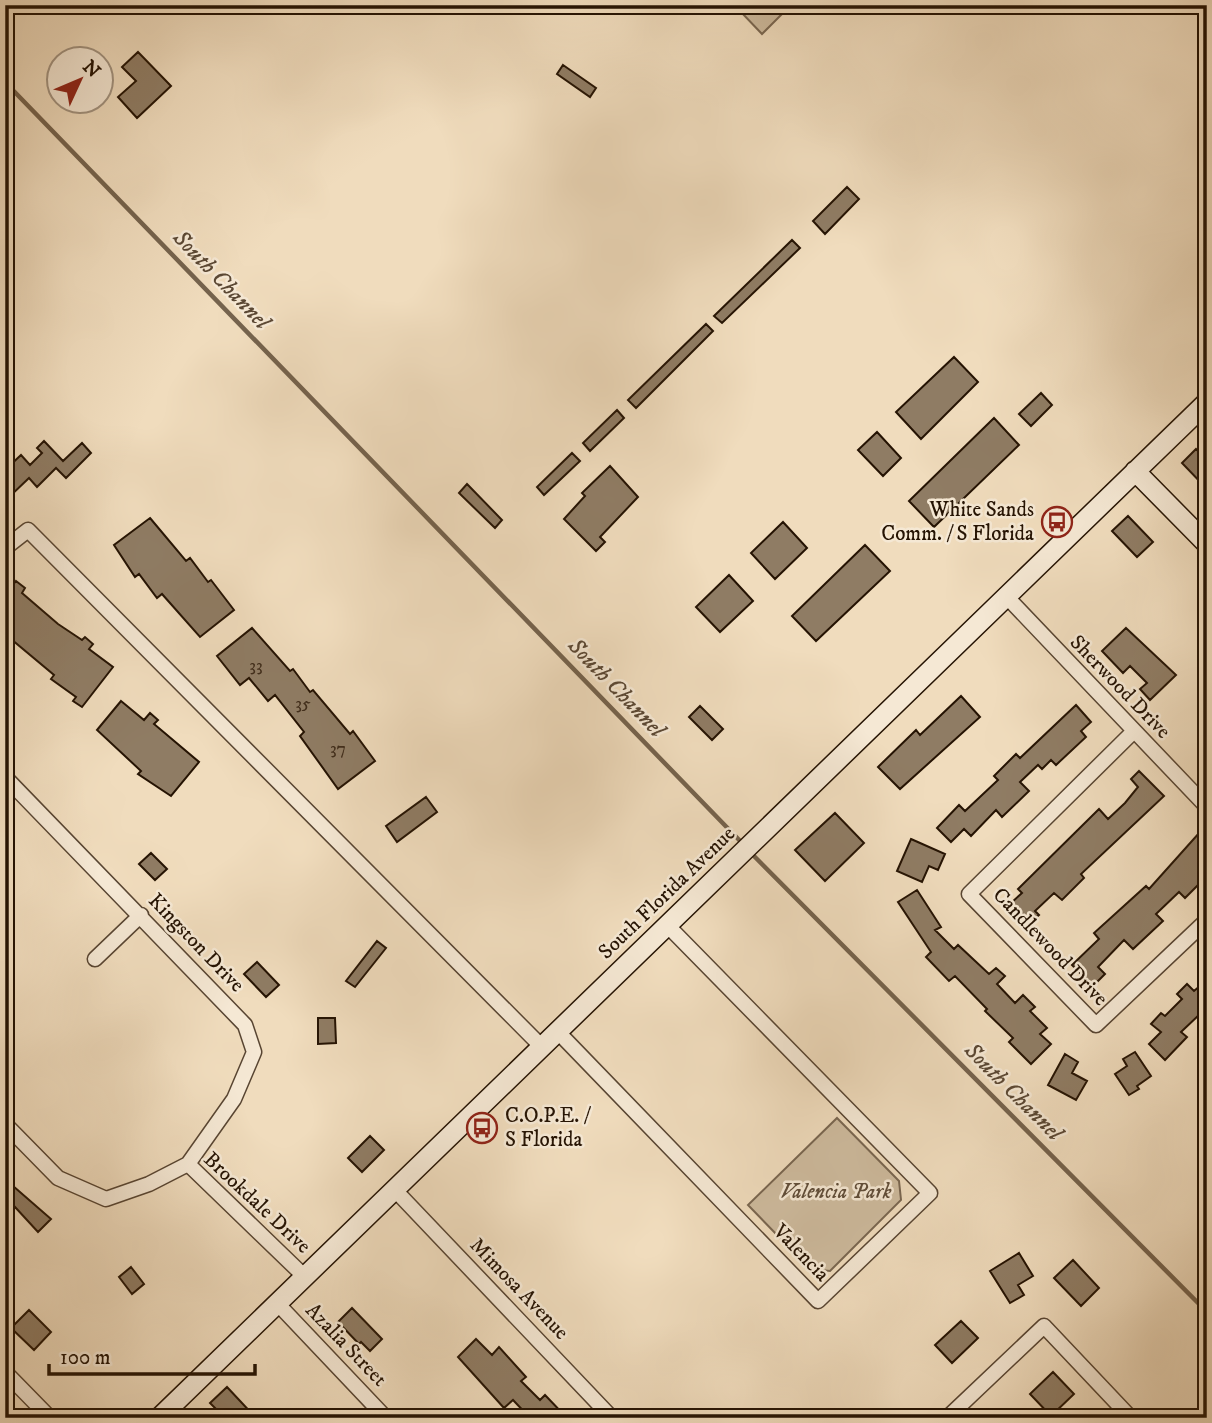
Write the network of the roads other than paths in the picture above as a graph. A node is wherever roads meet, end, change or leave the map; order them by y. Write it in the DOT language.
graph roads {
  1 [pos="1207,402"];
  2 [pos="1135,471"];
  3 [pos="1207,544"];
  4 [pos="5,548"];
  5 [pos="1004,595"];
  6 [pos="1133,732"];
  7 [pos="6,780"];
  8 [pos="1207,807"];
  9 [pos="141,915"];
  10 [pos="1207,920"];
  11 [pos="666,924"];
  12 [pos="95,959"];
  13 [pos="558,1032"];
  14 [pos="542,1047"];
  15 [pos="5,1124"];
  16 [pos="188,1164"];
  17 [pos="395,1190"];
  18 [pos="304,1276"];
  19 [pos="276,1302"];
  20 [pos="5,1373"];
  21 [pos="170,1414"];
  22 [pos="50,1418"];
  23 [pos="386,1418"];
  24 [pos="612,1418"];
  25 [pos="947,1418"];
  26 [pos="1131,1418"];
  1 -- 2 [label="main road, South Florida Avenue"];
  2 -- 3 [label="main road"];
  2 -- 5 [label="main road, South Florida Avenue"];
  4 -- 14 [label="street"];
  5 -- 6 [label="street, Sherwood Drive"];
  5 -- 11 [label="main road, South Florida Avenue"];
  6 -- 8 [label="street, Sherwood Drive"];
  6 -- 10 [label="street, Candlewood Drive"];
  7 -- 9 [label="street, Kingston Drive"];
  9 -- 12 [label="street"];
  9 -- 16 [label="street, Kingston Drive"];
  11 -- 13 [label="main road, South Florida Avenue"];
  11 -- 13 [label="street, Valencia"];
  13 -- 14 [label="main road, South Florida Avenue"];
  14 -- 17 [label="main road, South Florida Avenue"];
  15 -- 16 [label="street, Brookdale Drive"];
  16 -- 18 [label="street, Brookdale Drive"];
  17 -- 18 [label="main road, South Florida Avenue"];
  17 -- 24 [label="street, Mimosa Avenue"];
  18 -- 19 [label="main road, South Florida Avenue"];
  19 -- 21 [label="main road, South Florida Avenue"];
  19 -- 23 [label="street, Azalia Street"];
  20 -- 22 [label="street"];
  25 -- 26 [label="street"];
}
